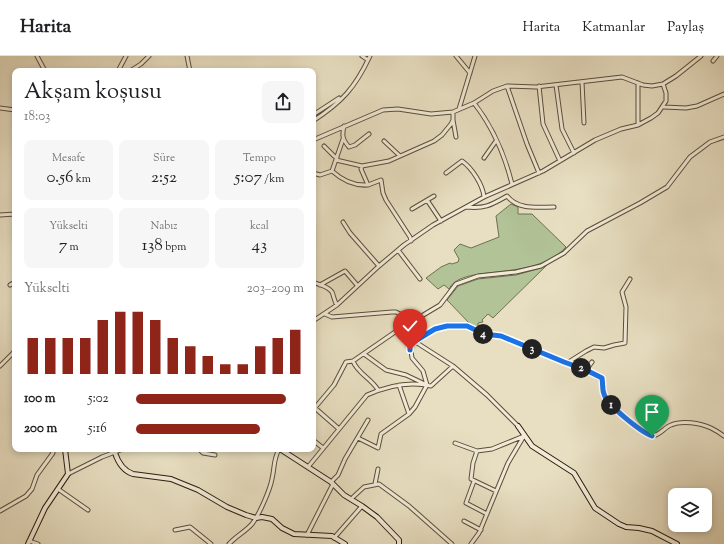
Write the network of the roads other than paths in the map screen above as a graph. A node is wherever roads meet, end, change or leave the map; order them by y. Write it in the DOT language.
graph roads {
  1 [pos="37,56"];
  2 [pos="126,56"];
  3 [pos="149,56"];
  4 [pos="187,56"];
  5 [pos="362,56"];
  6 [pos="456,56"];
  7 [pos="475,56"];
  8 [pos="717,56"];
  9 [pos="699,57"];
  10 [pos="369,58"];
  11 [pos="713,61"];
  12 [pos="43,68"];
  13 [pos="120,68"];
  14 [pos="135,68"];
  15 [pos="189,68"];
  16 [pos="470,73"];
  17 [pos="582,82"];
  18 [pos="638,83"];
  19 [pos="663,84"];
  20 [pos="556,85"];
  21 [pos="508,86"];
  22 [pos="539,86"];
  23 [pos="724,94"];
  24 [pos="339,98"];
  25 [pos="474,103"];
  26 [pos="664,107"];
  27 [pos="0,108"];
  28 [pos="459,109"];
  29 [pos="12,110"];
  30 [pos="453,112"];
  31 [pos="316,113"];
  32 [pos="316,119"];
  33 [pos="453,120"];
  34 [pos="584,123"];
  35 [pos="638,125"];
  36 [pos="344,126"];
  37 [pos="369,134"];
  38 [pos="456,137"];
  39 [pos="724,137"];
  40 [pos="316,139"];
  41 [pos="343,139"];
  42 [pos="384,141"];
  43 [pos="496,141"];
  44 [pos="324,146"];
  45 [pos="574,153"];
  46 [pos="400,156"];
  47 [pos="484,158"];
  48 [pos="336,159"];
  49 [pos="560,161"];
  50 [pos="362,166"];
  51 [pos="332,171"];
  52 [pos="446,173"];
  53 [pos="539,173"];
  54 [pos="316,174"];
  55 [pos="512,184"];
  56 [pos="368,185"];
  57 [pos="434,196"];
  58 [pos="484,197"];
  59 [pos="427,200"];
  60 [pos="465,207"];
  61 [pos="554,207"];
  62 [pos="412,209"];
  63 [pos="12,214"];
  64 [pos="0,215"];
  65 [pos="441,221"];
  66 [pos="343,222"];
  67 [pos="411,240"];
  68 [pos="398,250"];
  69 [pos="379,266"];
  70 [pos="420,279"];
  71 [pos="630,279"];
  72 [pos="316,283"];
  73 [pos="320,285"];
  74 [pos="357,285"];
  75 [pos="337,305"];
  76 [pos="325,314"];
  77 [pos="400,314"];
  78 [pos="316,319"];
  79 [pos="404,327"];
  80 [pos="414,341"];
  81 [pos="12,354"];
  82 [pos="364,354"];
  83 [pos="353,361"];
  84 [pos="592,362"];
  85 [pos="568,364"];
  86 [pos="0,366"];
  87 [pos="453,366"];
  88 [pos="586,370"];
  89 [pos="399,385"];
  90 [pos="427,385"];
  91 [pos="378,390"];
  92 [pos="316,407"];
  93 [pos="316,411"];
  94 [pos="409,414"];
  95 [pos="368,420"];
  96 [pos="518,426"];
  97 [pos="339,430"];
  98 [pos="524,436"];
  99 [pos="724,436"];
  100 [pos="358,438"];
  101 [pos="316,442"];
  102 [pos="455,443"];
  103 [pos="323,448"];
  104 [pos="477,451"];
  105 [pos="52,452"];
  106 [pos="65,452"];
  107 [pos="115,452"];
  108 [pos="202,452"];
  109 [pos="278,452"];
  110 [pos="284,452"];
  111 [pos="215,455"];
  112 [pos="308,467"];
  113 [pos="378,469"];
  114 [pos="68,474"];
  115 [pos="474,481"];
  116 [pos="332,483"];
  117 [pos="375,484"];
  118 [pos="58,489"];
  119 [pos="496,491"];
  120 [pos="351,499"];
  121 [pos="362,506"];
  122 [pos="88,510"];
  123 [pos="0,511"];
  124 [pos="487,514"];
  125 [pos="256,518"];
  126 [pos="464,521"];
  127 [pos="175,530"];
  128 [pos="481,530"];
  129 [pos="307,535"];
  130 [pos="334,538"];
  131 [pos="29,542"];
  132 [pos="38,544"];
  133 [pos="211,544"];
  134 [pos="229,544"];
  135 [pos="345,544"];
  136 [pos="399,544"];
  137 [pos="452,544"];
  138 [pos="470,544"];
  139 [pos="677,544"];
  1 -- 12 [label="street"];
  2 -- 13 [label="street"];
  3 -- 14 [label="street"];
  4 -- 15 [label="street"];
  5 -- 10 [label="street"];
  6 -- 16 [label="street"];
  7 -- 16 [label="street"];
  8 -- 11 [label="street"];
  9 -- 19 [label="street"];
  10 -- 32 [label="street"];
  16 -- 28 [label="street"];
  17 -- 18 [label="street"];
  17 -- 20 [label="street"];
  17 -- 34 [label="street"];
  18 -- 19 [label="street"];
  18 -- 35 [label="street"];
  19 -- 26 [label="street"];
  20 -- 22 [label="street"];
  20 -- 45 [label="street"];
  21 -- 22 [label="street"];
  21 -- 25 [label="street"];
  21 -- 53 [label="street"];
  22 -- 49 [label="street"];
  23 -- 26 [label="street"];
  24 -- 31 [label="street"];
  25 -- 28 [label="street"];
  25 -- 43 [label="street"];
  26 -- 35 [label="street"];
  27 -- 29 [label="street"];
  28 -- 30 [label="street"];
  30 -- 33 [label="street"];
  30 -- 36 [label="street"];
  33 -- 38 [label="street"];
  33 -- 46 [label="street"];
  35 -- 45 [label="street"];
  36 -- 40 [label="street"];
  36 -- 41 [label="street"];
  37 -- 41 [label="street"];
  39 -- 77 [label="street"];
  41 -- 48 [label="street"];
  42 -- 46 [label="street"];
  43 -- 47 [label="street"];
  43 -- 55 [label="street"];
  44 -- 48 [label="street"];
  45 -- 49 [label="street"];
  46 -- 50 [label="street"];
  48 -- 50 [label="street"];
  48 -- 51 [label="street"];
  49 -- 53 [label="street"];
  50 -- 56 [label="street"];
  51 -- 54 [label="street"];
  51 -- 56 [label="street"];
  52 -- 58 [label="street"];
  53 -- 55 [label="street"];
  55 -- 58 [label="street"];
  56 -- 67 [label="street"];
  57 -- 59 [label="street"];
  58 -- 60 [label="street"];
  59 -- 62 [label="street"];
  59 -- 65 [label="street"];
  60 -- 61 [label="street"];
  60 -- 65 [label="street"];
  63 -- 64 [label="street"];
  65 -- 67 [label="street"];
  66 -- 69 [label="street"];
  67 -- 68 [label="street"];
  68 -- 69 [label="street"];
  68 -- 70 [label="street"];
  69 -- 74 [label="street"];
  71 -- 85 [label="street"];
  72 -- 73 [label="street"];
  73 -- 74 [label="street"];
  73 -- 75 [label="street"];
  74 -- 75 [label="street"];
  75 -- 76 [label="street"];
  76 -- 77 [label="street"];
  76 -- 78 [label="street"];
  77 -- 79 [label="street"];
  79 -- 80 [label="street"];
  79 -- 82 [label="street"];
  80 -- 85 [label="street"];
  80 -- 87 [label="street"];
  80 -- 90 [label="street"];
  81 -- 86 [label="street"];
  82 -- 83 [label="street"];
  82 -- 90 [label="street"];
  83 -- 91 [label="street"];
  83 -- 92 [label="street"];
  84 -- 88 [label="street"];
  85 -- 88 [label="street"];
  87 -- 90 [label="street"];
  87 -- 96 [label="street"];
  88 -- 99 [label="street"];
  89 -- 90 [label="street"];
  89 -- 91 [label="street"];
  89 -- 94 [label="street"];
  90 -- 94 [label="street"];
  91 -- 97 [label="street"];
  93 -- 97 [label="street"];
  94 -- 100 [label="street"];
  95 -- 100 [label="street"];
  96 -- 98 [label="street"];
  97 -- 103 [label="street"];
  98 -- 104 [label="street"];
  98 -- 119 [label="street"];
  98 -- 139 [label="street"];
  100 -- 116 [label="street"];
  101 -- 103 [label="street"];
  102 -- 104 [label="street"];
  103 -- 112 [label="street"];
  104 -- 115 [label="street"];
  105 -- 123 [label="street"];
  106 -- 114 [label="street"];
  107 -- 114 [label="street"];
  107 -- 125 [label="street"];
  108 -- 111 [label="street"];
  109 -- 125 [label="street"];
  110 -- 112 [label="street"];
  112 -- 116 [label="street"];
  113 -- 117 [label="street"];
  114 -- 118 [label="street"];
  115 -- 119 [label="street"];
  115 -- 124 [label="street"];
  116 -- 120 [label="street"];
  116 -- 129 [label="street"];
  117 -- 120 [label="street"];
  117 -- 137 [label="street"];
  118 -- 122 [label="street"];
  118 -- 131 [label="street"];
  119 -- 124 [label="street"];
  120 -- 121 [label="street"];
  121 -- 130 [label="street"];
  121 -- 136 [label="street"];
  124 -- 128 [label="street"];
  125 -- 129 [label="street"];
  125 -- 134 [label="street"];
  126 -- 128 [label="street"];
  127 -- 133 [label="street"];
  128 -- 138 [label="street"];
  129 -- 130 [label="street"];
  130 -- 135 [label="street"];
  131 -- 132 [label="street"];
}
